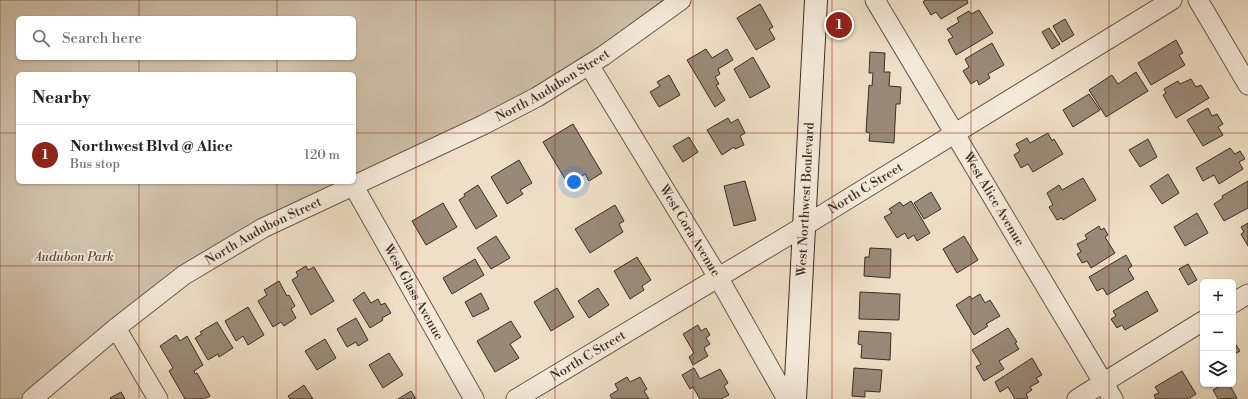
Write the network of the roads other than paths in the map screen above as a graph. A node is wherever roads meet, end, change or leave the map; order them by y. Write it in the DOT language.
graph roads {
  1 [pos="681,0"];
  2 [pos="816,0"];
  3 [pos="875,0"];
  4 [pos="1172,0"];
  5 [pos="1198,0"];
  6 [pos="589,65"];
  7 [pos="1248,85"];
  8 [pos="955,133"];
  9 [pos="353,186"];
  10 [pos="804,226"];
  11 [pos="718,277"];
  12 [pos="1248,294"];
  13 [pos="1236,301"];
  14 [pos="1200,323"];
  15 [pos="116,328"];
  16 [pos="1103,383"];
  17 [pos="32,399"];
  18 [pos="158,399"];
  19 [pos="474,399"];
  20 [pos="516,399"];
  21 [pos="787,399"];
  22 [pos="795,399"];
  23 [pos="1077,399"];
  24 [pos="1113,399"];
  1 -- 6 [label="street, North Audubon Street"];
  2 -- 10 [label="main road, West Northwest Boulevard"];
  3 -- 8 [label="street, West Alice Avenue"];
  4 -- 8 [label="street, North C Street"];
  5 -- 7 [label="street"];
  6 -- 9 [label="street, North Audubon Street"];
  6 -- 11 [label="street, West Cora Avenue"];
  8 -- 10 [label="street, North C Street"];
  8 -- 16 [label="street, West Alice Avenue"];
  9 -- 15 [label="street, North Audubon Street"];
  9 -- 19 [label="street, West Glass Avenue"];
  10 -- 11 [label="street, North C Street"];
  10 -- 22 [label="main road, West Northwest Boulevard"];
  11 -- 20 [label="street, North C Street"];
  11 -- 21 [label="street, West Cora Avenue"];
  12 -- 13 [label="street"];
  14 -- 16 [label="street"];
  15 -- 17 [label="street, North Audubon Street"];
  15 -- 18 [label="street"];
  16 -- 23 [label="street"];
  16 -- 24 [label="street, West Alice Avenue"];
}
